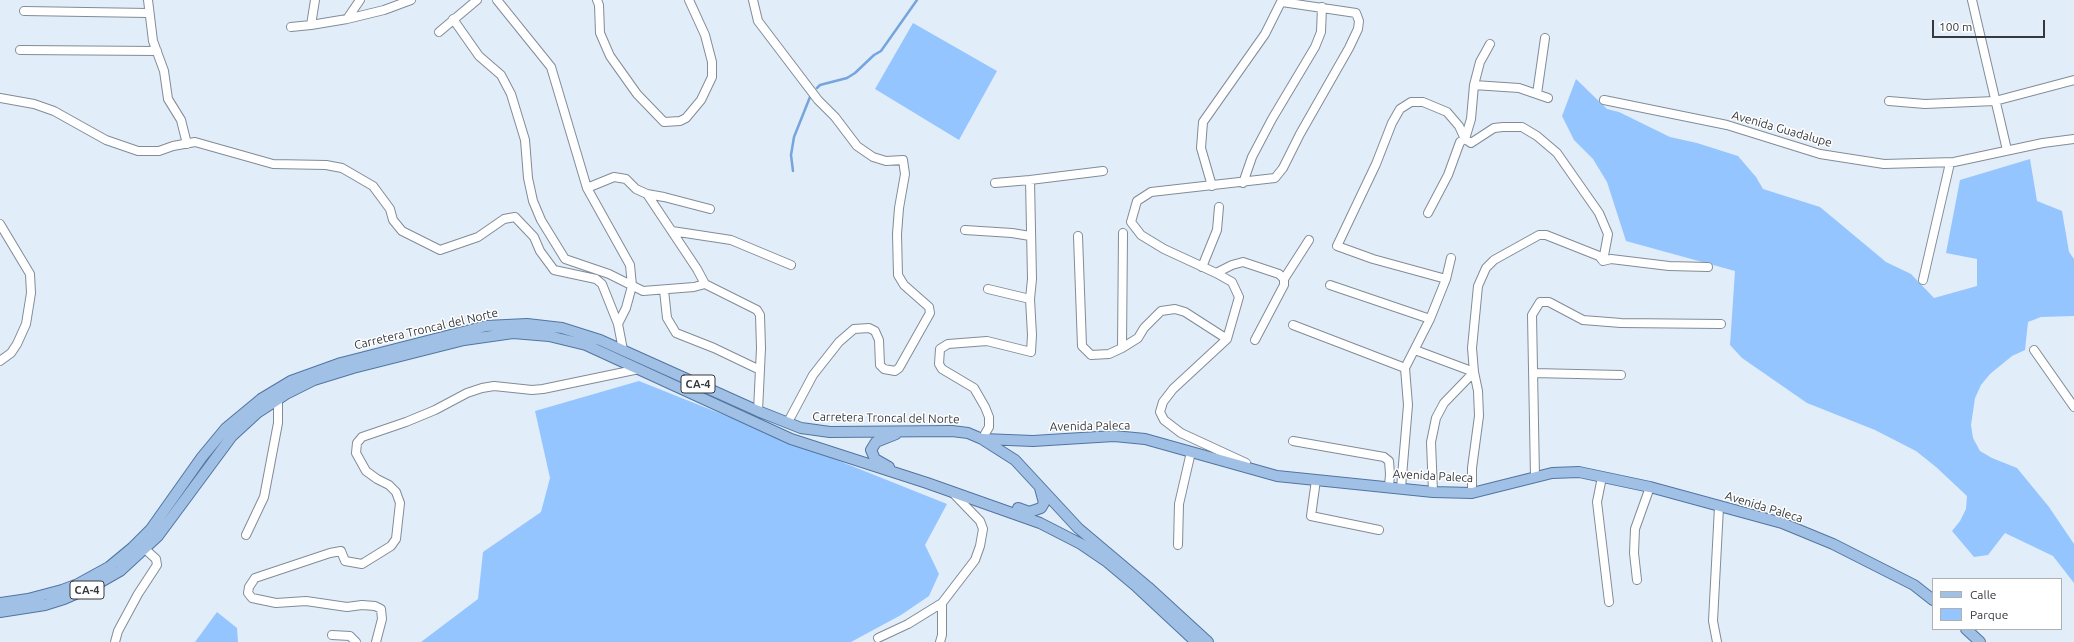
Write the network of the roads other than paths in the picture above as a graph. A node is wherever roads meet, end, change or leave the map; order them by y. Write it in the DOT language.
graph roads {
  1 [pos="148,0"];
  2 [pos="315,0"];
  3 [pos="360,0"];
  4 [pos="411,0"];
  5 [pos="477,0"];
  6 [pos="497,0"];
  7 [pos="597,0"];
  8 [pos="689,0"];
  9 [pos="753,0"];
  10 [pos="1972,0"];
  11 [pos="1282,1"];
  12 [pos="1322,7"];
  13 [pos="24,11"];
  14 [pos="148,13"];
  15 [pos="347,19"];
  16 [pos="453,19"];
  17 [pos="311,25"];
  18 [pos="291,27"];
  19 [pos="439,32"];
  20 [pos="1545,38"];
  21 [pos="1490,44"];
  22 [pos="20,50"];
  23 [pos="157,51"];
  24 [pos="2074,80"];
  25 [pos="1474,86"];
  26 [pos="1536,94"];
  27 [pos="0,98"];
  28 [pos="1548,98"];
  29 [pos="1604,100"];
  30 [pos="1889,101"];
  31 [pos="1995,101"];
  32 [pos="1465,139"];
  33 [pos="2074,139"];
  34 [pos="187,144"];
  35 [pos="2007,150"];
  36 [pos="1950,163"];
  37 [pos="1103,171"];
  38 [pos="1030,180"];
  39 [pos="994,183"];
  40 [pos="1243,183"];
  41 [pos="1212,186"];
  42 [pos="587,188"];
  43 [pos="647,194"];
  44 [pos="1219,207"];
  45 [pos="710,209"];
  46 [pos="1428,213"];
  47 [pos="0,224"];
  48 [pos="964,230"];
  49 [pos="672,231"];
  50 [pos="1123,233"];
  51 [pos="1030,236"];
  52 [pos="1078,236"];
  53 [pos="1309,240"];
  54 [pos="1451,258"];
  55 [pos="1603,261"];
  56 [pos="791,265"];
  57 [pos="1202,267"];
  58 [pos="1708,267"];
  59 [pos="1216,273"];
  60 [pos="1446,278"];
  61 [pos="1284,279"];
  62 [pos="1923,280"];
  63 [pos="705,284"];
  64 [pos="1330,285"];
  65 [pos="632,286"];
  66 [pos="988,289"];
  67 [pos="664,290"];
  68 [pos="1030,299"];
  69 [pos="1430,319"];
  70 [pos="618,324"];
  71 [pos="1721,324"];
  72 [pos="1293,325"];
  73 [pos="1227,339"];
  74 [pos="1255,340"];
  75 [pos="1122,348"];
  76 [pos="623,350"];
  77 [pos="1415,350"];
  78 [pos="2034,350"];
  79 [pos="0,361"];
  80 [pos="1405,368"];
  81 [pos="639,369"];
  82 [pos="760,370"];
  83 [pos="1474,372"];
  84 [pos="1533,373"];
  85 [pos="1621,375"];
  86 [pos="278,399"];
  87 [pos="2074,407"];
  88 [pos="758,412"];
  89 [pos="788,422"];
  90 [pos="904,431"];
  91 [pos="982,439"];
  92 [pos="1038,440"];
  93 [pos="1293,441"];
  94 [pos="1191,452"];
  95 [pos="1014,460"];
  96 [pos="1277,476"];
  97 [pos="1535,476"];
  98 [pos="1602,477"];
  99 [pos="908,478"];
  100 [pos="1316,480"];
  101 [pos="927,483"];
  102 [pos="1039,486"];
  103 [pos="1389,487"];
  104 [pos="1650,487"];
  105 [pos="1401,488"];
  106 [pos="951,491"];
  107 [pos="1433,492"];
  108 [pos="1472,493"];
  109 [pos="1719,507"];
  110 [pos="1379,530"];
  111 [pos="154,532"];
  112 [pos="246,535"];
  113 [pos="1178,545"];
  114 [pos="145,549"];
  115 [pos="1637,580"];
  116 [pos="1932,599"];
  117 [pos="1609,602"];
  118 [pos="0,603"];
  119 [pos="942,603"];
  120 [pos="0,612"];
  121 [pos="1967,630"];
  122 [pos="332,636"];
  123 [pos="878,638"];
  124 [pos="115,642"];
  125 [pos="356,642"];
  126 [pos="376,642"];
  127 [pos="940,642"];
  128 [pos="1196,642"];
  129 [pos="1208,642"];
  130 [pos="1718,642"];
  131 [pos="1980,642"];
  1 -- 14 [label="street"];
  2 -- 17 [label="street"];
  3 -- 15 [label="street"];
  4 -- 15 [label="street"];
  5 -- 16 [label="street"];
  6 -- 42 [label="street"];
  7 -- 8 [label="street"];
  9 -- 89 [label="street"];
  10 -- 31 [label="street"];
  11 -- 12 [label="street"];
  11 -- 41 [label="street"];
  12 -- 40 [label="street"];
  12 -- 40 [label="street"];
  13 -- 14 [label="street"];
  14 -- 23 [label="street"];
  15 -- 17 [label="street"];
  16 -- 19 [label="street"];
  16 -- 65 [label="street"];
  17 -- 18 [label="street"];
  20 -- 26 [label="street"];
  21 -- 25 [label="street"];
  22 -- 23 [label="street"];
  23 -- 34 [label="street"];
  24 -- 31 [label="street"];
  25 -- 26 [label="street"];
  25 -- 32 [label="street"];
  26 -- 28 [label="street"];
  27 -- 34 [label="street"];
  29 -- 36 [label="street, Avenida Guadalupe"];
  30 -- 31 [label="street"];
  31 -- 35 [label="street"];
  32 -- 46 [label="street"];
  32 -- 55 [label="street"];
  32 -- 60 [label="street"];
  33 -- 35 [label="street, Avenida Guadalupe"];
  34 -- 70 [label="street"];
  35 -- 36 [label="street, Avenida Guadalupe"];
  36 -- 62 [label="street"];
  37 -- 38 [label="street"];
  38 -- 39 [label="street"];
  38 -- 51 [label="street"];
  40 -- 41 [label="street"];
  41 -- 57 [label="street"];
  42 -- 43 [label="street"];
  42 -- 65 [label="street"];
  43 -- 45 [label="street"];
  43 -- 49 [label="street"];
  44 -- 57 [label="street"];
  47 -- 79 [label="street"];
  48 -- 51 [label="street"];
  49 -- 56 [label="street"];
  49 -- 63 [label="street"];
  50 -- 75 [label="street"];
  51 -- 68 [label="street"];
  52 -- 75 [label="street"];
  53 -- 61 [label="street"];
  54 -- 60 [label="street"];
  55 -- 58 [label="street"];
  55 -- 83 [label="street"];
  57 -- 59 [label="street"];
  59 -- 61 [label="street"];
  59 -- 73 [label="street"];
  60 -- 69 [label="street"];
  61 -- 74 [label="street"];
  63 -- 67 [label="street"];
  63 -- 82 [label="street"];
  64 -- 69 [label="street"];
  65 -- 67 [label="street"];
  65 -- 70 [label="street"];
  66 -- 68 [label="street"];
  67 -- 82 [label="street"];
  68 -- 91 [label="street"];
  69 -- 77 [label="street"];
  70 -- 76 [label="street"];
  71 -- 84 [label="street"];
  72 -- 80 [label="street"];
  73 -- 75 [label="street"];
  73 -- 96 [label="street"];
  76 -- 88 [label="main road, Carretera Troncal del Norte / CA-4"];
  76 -- 111 [label="main road, Carretera Troncal del Norte / CA-4"];
  77 -- 80 [label="street"];
  77 -- 83 [label="street"];
  78 -- 87 [label="street"];
  80 -- 105 [label="street"];
  81 -- 86 [label="main road, Carretera Troncal del Norte / CA-4"];
  81 -- 99 [label="main road, Carretera Troncal del Norte / CA-4"];
  81 -- 126 [label="street"];
  82 -- 88 [label="street"];
  83 -- 107 [label="street"];
  83 -- 108 [label="street"];
  84 -- 85 [label="street"];
  84 -- 97 [label="street"];
  86 -- 111 [label="main road, Carretera Troncal del Norte / CA-4"];
  86 -- 112 [label="street"];
  88 -- 89 [label="main road, Carretera Troncal del Norte / CA-4"];
  89 -- 90 [label="main road, Carretera Troncal del Norte / CA-4"];
  90 -- 91 [label="main road, Carretera Troncal del Norte / CA-4"];
  90 -- 99 [label="main road"];
  91 -- 92 [label="main road, Avenida Paleca"];
  91 -- 95 [label="main road, Carretera Troncal del Norte / CA-4"];
  92 -- 94 [label="main road, Avenida Paleca"];
  92 -- 95 [label="main road"];
  93 -- 103 [label="street"];
  94 -- 96 [label="main road, Avenida Paleca"];
  94 -- 113 [label="street"];
  95 -- 102 [label="main road, Carretera Troncal del Norte / CA-4"];
  96 -- 100 [label="main road, Avenida Paleca"];
  97 -- 98 [label="main road, Avenida Paleca"];
  97 -- 108 [label="main road, Avenida Paleca"];
  98 -- 104 [label="main road, Avenida Paleca"];
  98 -- 117 [label="street"];
  99 -- 101 [label="main road, Carretera Troncal del Norte / CA-4"];
  100 -- 103 [label="main road, Avenida Paleca"];
  100 -- 110 [label="street"];
  101 -- 102 [label="main road"];
  101 -- 106 [label="main road, Carretera Troncal del Norte / CA-4"];
  102 -- 129 [label="main road, Carretera Troncal del Norte / CA-4"];
  103 -- 105 [label="main road, Avenida Paleca"];
  104 -- 109 [label="main road, Avenida Paleca"];
  104 -- 115 [label="street"];
  105 -- 107 [label="main road, Avenida Paleca"];
  106 -- 119 [label="street"];
  106 -- 128 [label="main road, Carretera Troncal del Norte / CA-4"];
  107 -- 108 [label="main road, Avenida Paleca"];
  109 -- 116 [label="main road, Avenida Paleca"];
  109 -- 130 [label="street"];
  111 -- 114 [label="main road, Carretera Troncal del Norte / CA-4"];
  111 -- 118 [label="main road, Carretera Troncal del Norte / CA-4"];
  114 -- 120 [label="main road, Carretera Troncal del Norte / CA-4"];
  114 -- 124 [label="street"];
  119 -- 123 [label="street"];
  119 -- 127 [label="street"];
  121 -- 131 [label="main road"];
  122 -- 125 [label="street"];
}
